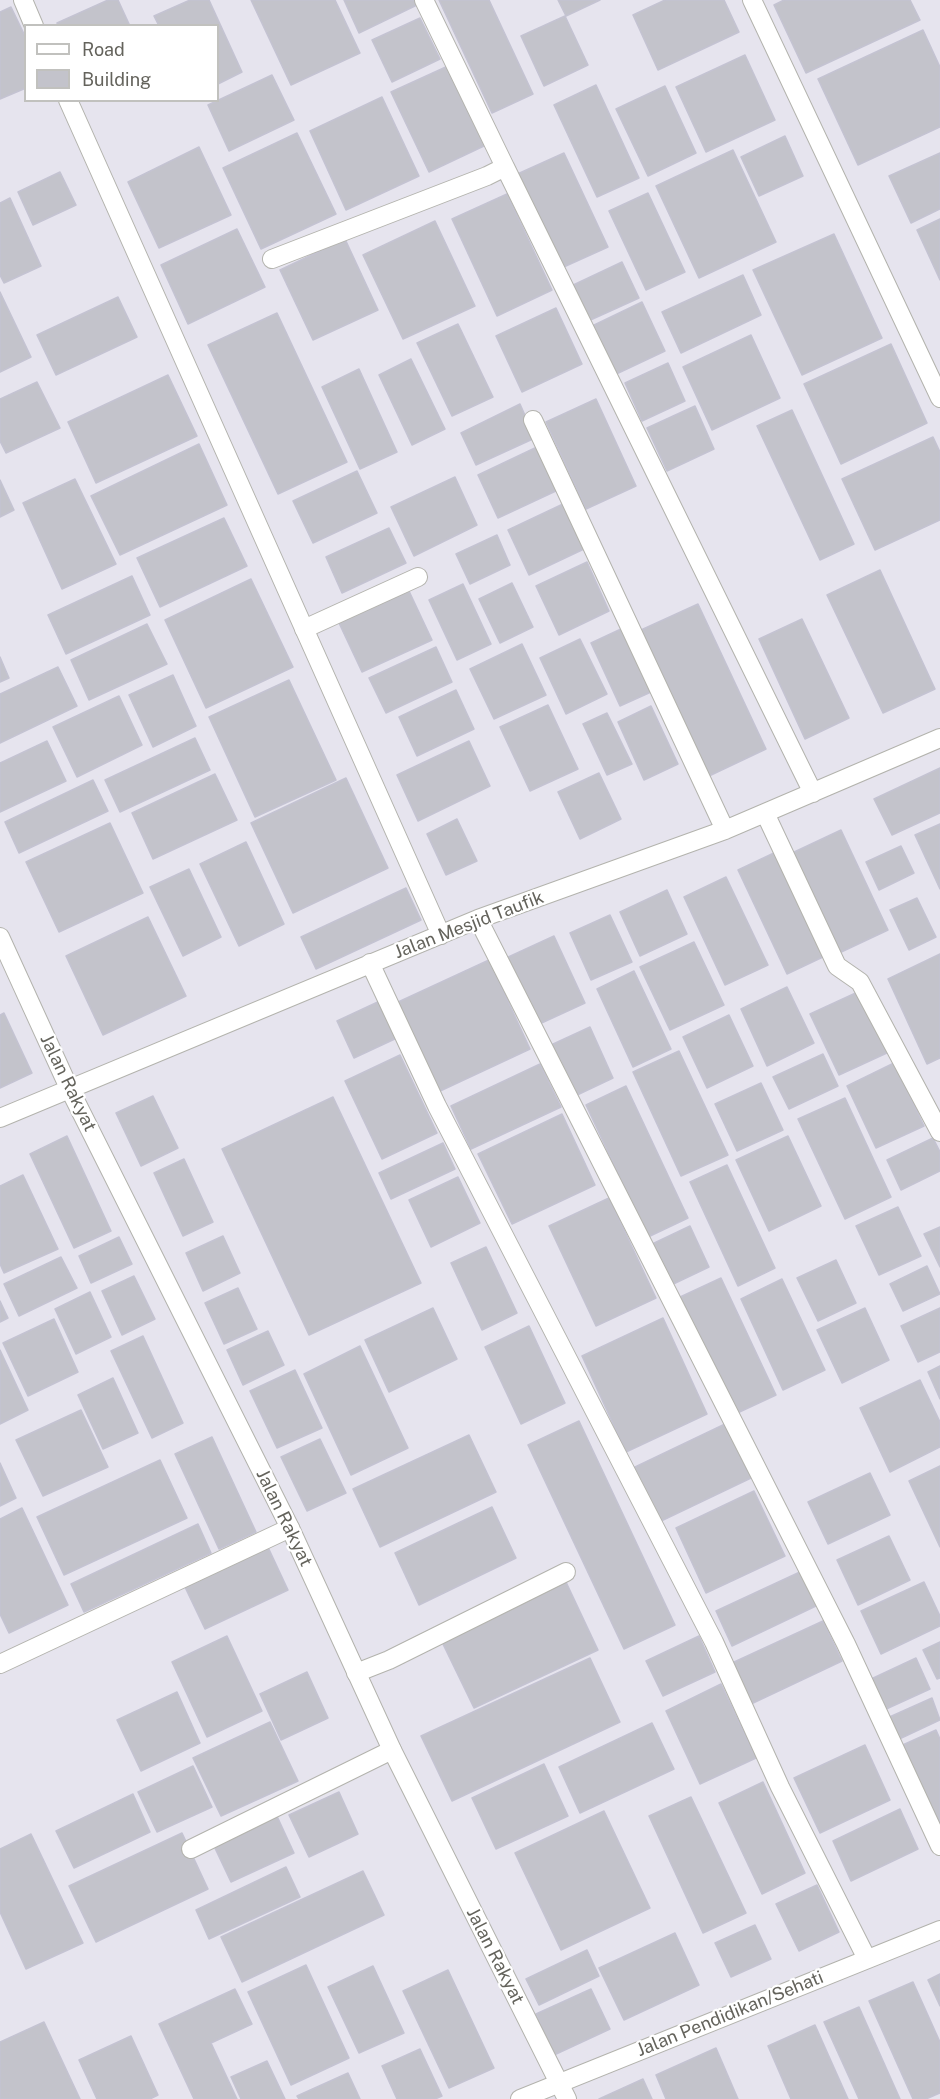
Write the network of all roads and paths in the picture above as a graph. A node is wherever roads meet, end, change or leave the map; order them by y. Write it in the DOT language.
graph roads {
  1 [pos="23,0"];
  2 [pos="424,0"];
  3 [pos="753,0"];
  4 [pos="33,24"];
  5 [pos="69,102"];
  6 [pos="505,167"];
  7 [pos="272,259"];
  8 [pos="940,398"];
  9 [pos="533,420"];
  10 [pos="418,577"];
  11 [pos="304,629"];
  12 [pos="940,738"];
  13 [pos="813,793"];
  14 [pos="765,813"];
  15 [pos="724,830"];
  16 [pos="478,919"];
  17 [pos="441,935"];
  18 [pos="0,937"];
  19 [pos="370,963"];
  20 [pos="69,1088"];
  21 [pos="0,1118"];
  22 [pos="940,1132"];
  23 [pos="290,1528"];
  24 [pos="566,1572"];
  25 [pos="0,1664"];
  26 [pos="356,1673"];
  27 [pos="392,1750"];
  28 [pos="940,1846"];
  29 [pos="191,1849"];
  30 [pos="940,1930"];
  31 [pos="867,1959"];
  32 [pos="563,2091"];
  33 [pos="520,2099"];
  1 -- 4 [label="street"];
  2 -- 6 [label="street"];
  3 -- 8 [label="street"];
  5 -- 11 [label="street"];
  6 -- 7 [label="street"];
  6 -- 13 [label="street"];
  9 -- 15 [label="street"];
  10 -- 11 [label="street"];
  11 -- 17 [label="street"];
  12 -- 13 [label="street, Jalan Mesjid Taufik"];
  13 -- 14 [label="street, Jalan Mesjid Taufik"];
  14 -- 15 [label="street, Jalan Mesjid Taufik"];
  14 -- 22 [label="street"];
  15 -- 16 [label="street, Jalan Mesjid Taufik"];
  16 -- 17 [label="street, Jalan Mesjid Taufik"];
  16 -- 28 [label="street"];
  17 -- 19 [label="street, Jalan Mesjid Taufik"];
  18 -- 20 [label="street, Jalan Rakyat"];
  19 -- 20 [label="street, Jalan Mesjid Taufik"];
  19 -- 31 [label="street"];
  20 -- 21 [label="street, Jalan Mesjid Taufik"];
  20 -- 23 [label="street, Jalan Rakyat"];
  23 -- 25 [label="street"];
  23 -- 26 [label="street, Jalan Rakyat"];
  24 -- 26 [label="street"];
  26 -- 27 [label="street, Jalan Rakyat"];
  27 -- 29 [label="street"];
  27 -- 32 [label="street, Jalan Rakyat"];
  30 -- 31 [label="street, Jalan Pendidikan/Sehati"];
  31 -- 32 [label="street, Jalan Pendidikan/Sehati"];
  32 -- 33 [label="street, Jalan Pendidikan/Sehati"];
}
